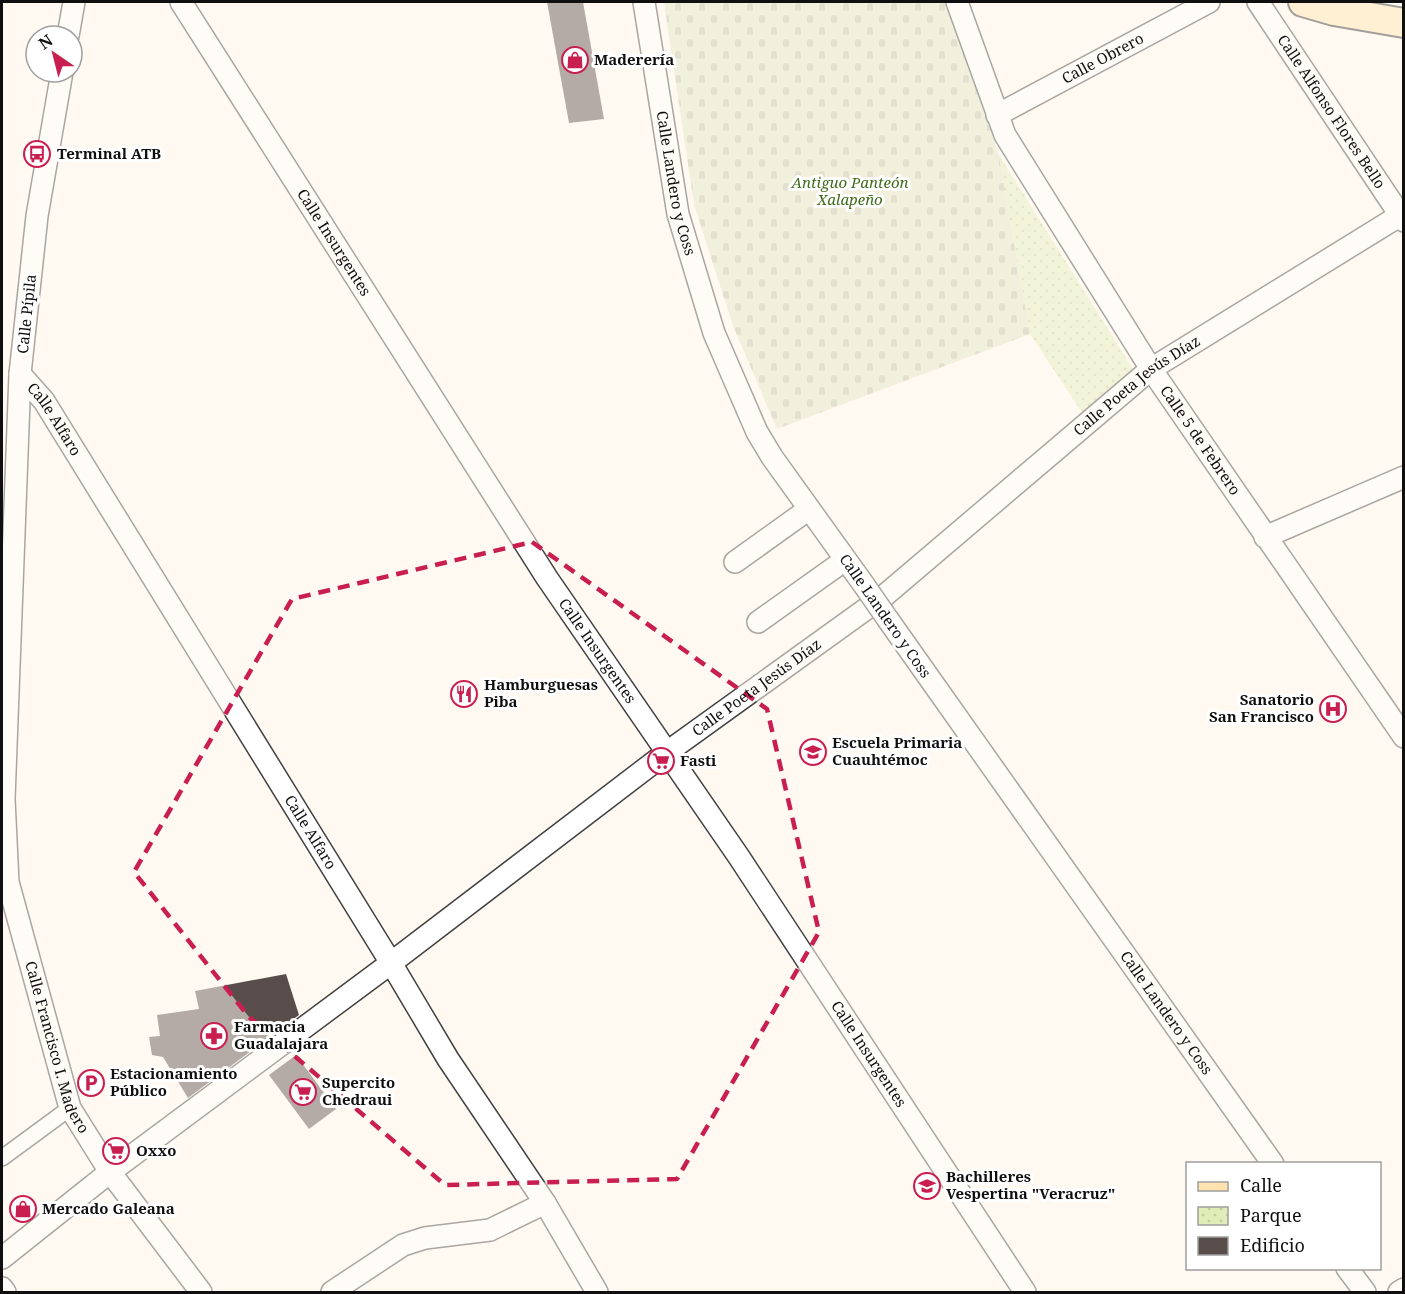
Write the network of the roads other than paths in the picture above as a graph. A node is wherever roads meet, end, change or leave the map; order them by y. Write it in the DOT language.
graph roads {
  1 [pos="74,2"];
  2 [pos="181,2"];
  3 [pos="644,2"];
  4 [pos="957,2"];
  5 [pos="1209,2"];
  6 [pos="1258,2"];
  7 [pos="1303,2"];
  8 [pos="70,24"];
  9 [pos="1404,24"];
  10 [pos="60,84"];
  11 [pos="997,114"];
  12 [pos="1402,217"];
  13 [pos="1151,369"];
  14 [pos="20,374"];
  15 [pos="1404,477"];
  16 [pos="809,509"];
  17 [pos="1265,537"];
  18 [pos="845,560"];
  19 [pos="735,562"];
  20 [pos="758,622"];
  21 [pos="1404,737"];
  22 [pos="666,753"];
  23 [pos="5,879"];
  24 [pos="391,963"];
  25 [pos="70,1108"];
  26 [pos="2,1158"];
  27 [pos="1272,1162"];
  28 [pos="110,1172"];
  29 [pos="544,1203"];
  30 [pos="2,1258"];
  31 [pos="1348,1270"];
  32 [pos="2,1288"];
  33 [pos="1404,1289"];
  34 [pos="5,1293"];
  35 [pos="201,1293"];
  36 [pos="332,1293"];
  37 [pos="597,1293"];
  38 [pos="1025,1293"];
  39 [pos="1365,1293"];
  40 [pos="1399,1293"];
  1 -- 8 [label="street"];
  2 -- 22 [label="street, Calle Insurgentes"];
  3 -- 16 [label="street, Calle Landero y Coss"];
  4 -- 11 [label="street, Calle 5 de Febrero"];
  5 -- 11 [label="street, Calle Obrero"];
  6 -- 12 [label="street, Calle Alfonso Flores Bello"];
  7 -- 9 [label="main road"];
  10 -- 14 [label="street, Calle Pípila"];
  11 -- 13 [label="street, Calle 5 de Febrero"];
  12 -- 13 [label="street, Calle Poeta Jesús Díaz"];
  13 -- 17 [label="street, Calle 5 de Febrero"];
  13 -- 22 [label="street, Calle Poeta Jesús Díaz"];
  14 -- 23 [label="street, Calle Pípila"];
  14 -- 24 [label="street, Calle Alfaro"];
  15 -- 17 [label="street"];
  16 -- 18 [label="street, Calle Landero y Coss"];
  16 -- 19 [label="street"];
  17 -- 21 [label="street, Calle 5 de Febrero"];
  18 -- 20 [label="street"];
  18 -- 27 [label="street, Calle Landero y Coss, bridge"];
  22 -- 24 [label="street, Calle Poeta Jesús Díaz"];
  22 -- 38 [label="street, Calle Insurgentes"];
  23 -- 25 [label="street, Calle Francisco I. Madero"];
  24 -- 28 [label="street, Calle Poeta Jesús Díaz"];
  24 -- 29 [label="street, Calle Alfaro"];
  25 -- 26 [label="street"];
  25 -- 28 [label="street, Calle Francisco I. Madero"];
  28 -- 30 [label="street, Calle Poeta Jesús Díaz"];
  28 -- 35 [label="street, Calle Francisco I. Madero"];
  29 -- 36 [label="street"];
  29 -- 37 [label="street, Calle Alfaro"];
  31 -- 39 [label="street"];
  32 -- 34 [label="street"];
  33 -- 40 [label="street"];
}
